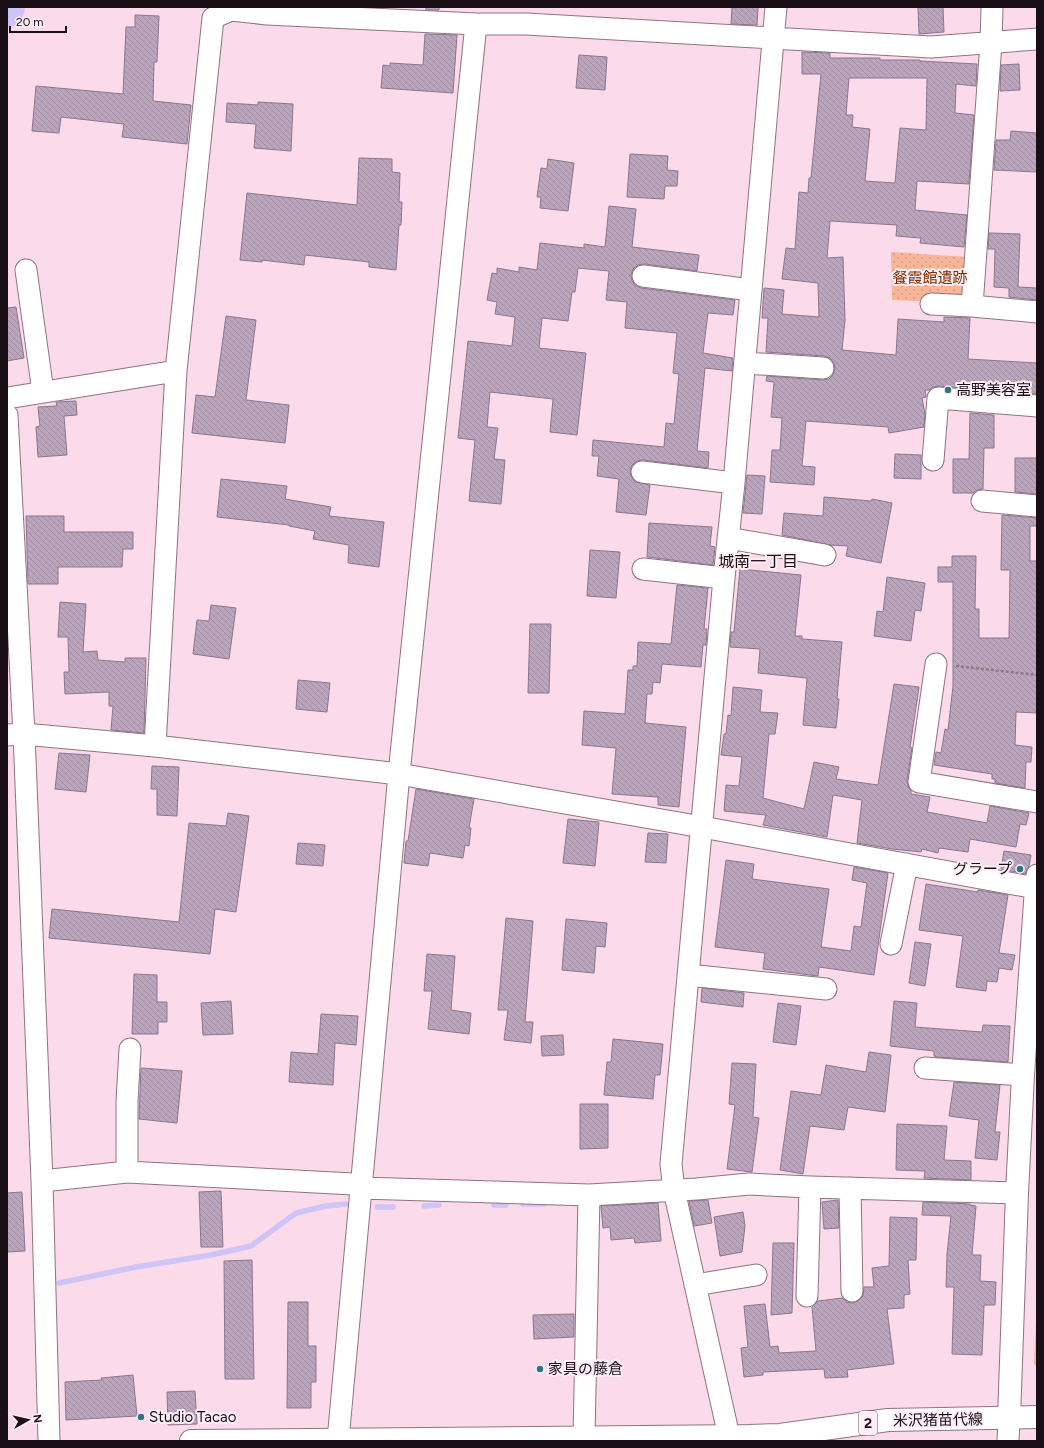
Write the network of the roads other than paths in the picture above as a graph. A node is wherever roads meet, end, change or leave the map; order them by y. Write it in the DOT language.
graph roads {
  1 [pos="776,7"];
  2 [pos="992,7"];
  3 [pos="267,10"];
  4 [pos="212,13"];
  5 [pos="526,16"];
  6 [pos="476,24"];
  7 [pos="773,38"];
  8 [pos="1037,39"];
  9 [pos="991,43"];
  10 [pos="26,270"];
  11 [pos="643,276"];
  12 [pos="751,290"];
  13 [pos="931,304"];
  14 [pos="972,306"];
  15 [pos="1037,312"];
  16 [pos="745,363"];
  17 [pos="823,368"];
  18 [pos="176,371"];
  19 [pos="43,392"];
  20 [pos="7,398"];
  21 [pos="1037,406"];
  22 [pos="7,415"];
  23 [pos="933,460"];
  24 [pos="642,472"];
  25 [pos="734,484"];
  26 [pos="982,501"];
  27 [pos="1037,506"];
  28 [pos="728,538"];
  29 [pos="825,555"];
  30 [pos="643,569"];
  31 [pos="724,578"];
  32 [pos="936,664"];
  33 [pos="16,735"];
  34 [pos="155,746"];
  35 [pos="399,774"];
  36 [pos="1037,802"];
  37 [pos="702,827"];
  38 [pos="907,864"];
  39 [pos="1036,882"];
  40 [pos="891,944"];
  41 [pos="688,975"];
  42 [pos="826,989"];
  43 [pos="130,1049"];
  44 [pos="925,1068"];
  45 [pos="1023,1075"];
  46 [pos="127,1172"];
  47 [pos="42,1181"];
  48 [pos="810,1187"];
  49 [pos="361,1188"];
  50 [pos="850,1188"];
  51 [pos="674,1190"];
  52 [pos="1017,1193"];
  53 [pos="589,1195"];
  54 [pos="756,1275"];
  55 [pos="695,1285"];
  56 [pos="852,1291"];
  57 [pos="807,1296"];
  58 [pos="1037,1417"];
  59 [pos="1009,1418"];
  60 [pos="584,1437"];
  61 [pos="729,1438"];
  62 [pos="338,1440"];
  63 [pos="49,1441"];
  64 [pos="191,1441"];
  65 [pos="1008,1441"];
  1 -- 7 [label="street"];
  2 -- 9 [label="street"];
  3 -- 4 [label="street"];
  3 -- 6 [label="street"];
  4 -- 18 [label="street"];
  5 -- 6 [label="street"];
  5 -- 7 [label="street"];
  6 -- 35 [label="street"];
  7 -- 9 [label="street"];
  7 -- 12 [label="street"];
  8 -- 9 [label="street"];
  9 -- 14 [label="street"];
  10 -- 19 [label="street"];
  11 -- 12 [label="street"];
  12 -- 16 [label="street"];
  13 -- 14 [label="street"];
  14 -- 15 [label="street"];
  16 -- 17 [label="street"];
  16 -- 25 [label="street"];
  18 -- 19 [label="street"];
  18 -- 34 [label="street"];
  19 -- 20 [label="street"];
  21 -- 23 [label="street"];
  22 -- 33 [label="street"];
  24 -- 25 [label="street"];
  25 -- 28 [label="street"];
  26 -- 27 [label="street"];
  28 -- 29 [label="street"];
  28 -- 31 [label="street"];
  30 -- 31 [label="street"];
  31 -- 37 [label="street"];
  32 -- 36 [label="street"];
  33 -- 34 [label="street"];
  33 -- 47 [label="street"];
  34 -- 35 [label="street"];
  35 -- 37 [label="street"];
  35 -- 49 [label="street"];
  37 -- 38 [label="street"];
  37 -- 41 [label="street"];
  38 -- 39 [label="street"];
  38 -- 40 [label="street"];
  39 -- 45 [label="main road"];
  41 -- 42 [label="street"];
  41 -- 51 [label="street"];
  43 -- 46 [label="street"];
  44 -- 45 [label="street"];
  45 -- 52 [label="main road"];
  46 -- 47 [label="street"];
  46 -- 49 [label="street"];
  47 -- 63 [label="street"];
  48 -- 50 [label="street"];
  48 -- 51 [label="street"];
  48 -- 57 [label="street"];
  49 -- 53 [label="street"];
  49 -- 62 [label="street"];
  50 -- 52 [label="street"];
  50 -- 56 [label="street"];
  51 -- 53 [label="street"];
  51 -- 55 [label="street"];
  52 -- 59 [label="main road"];
  53 -- 60 [label="street"];
  54 -- 55 [label="street"];
  55 -- 61 [label="street"];
  58 -- 59 [label="main road, 米沢猪苗代線 / 2"];
  59 -- 61 [label="main road, 米沢猪苗代線 / 2"];
  59 -- 65 [label="street"];
  60 -- 61 [label="main road, 米沢猪苗代線 / 2"];
  60 -- 62 [label="main road, 米沢猪苗代線 / 2"];
  62 -- 64 [label="main road, 米沢猪苗代線 / 2"];
}
